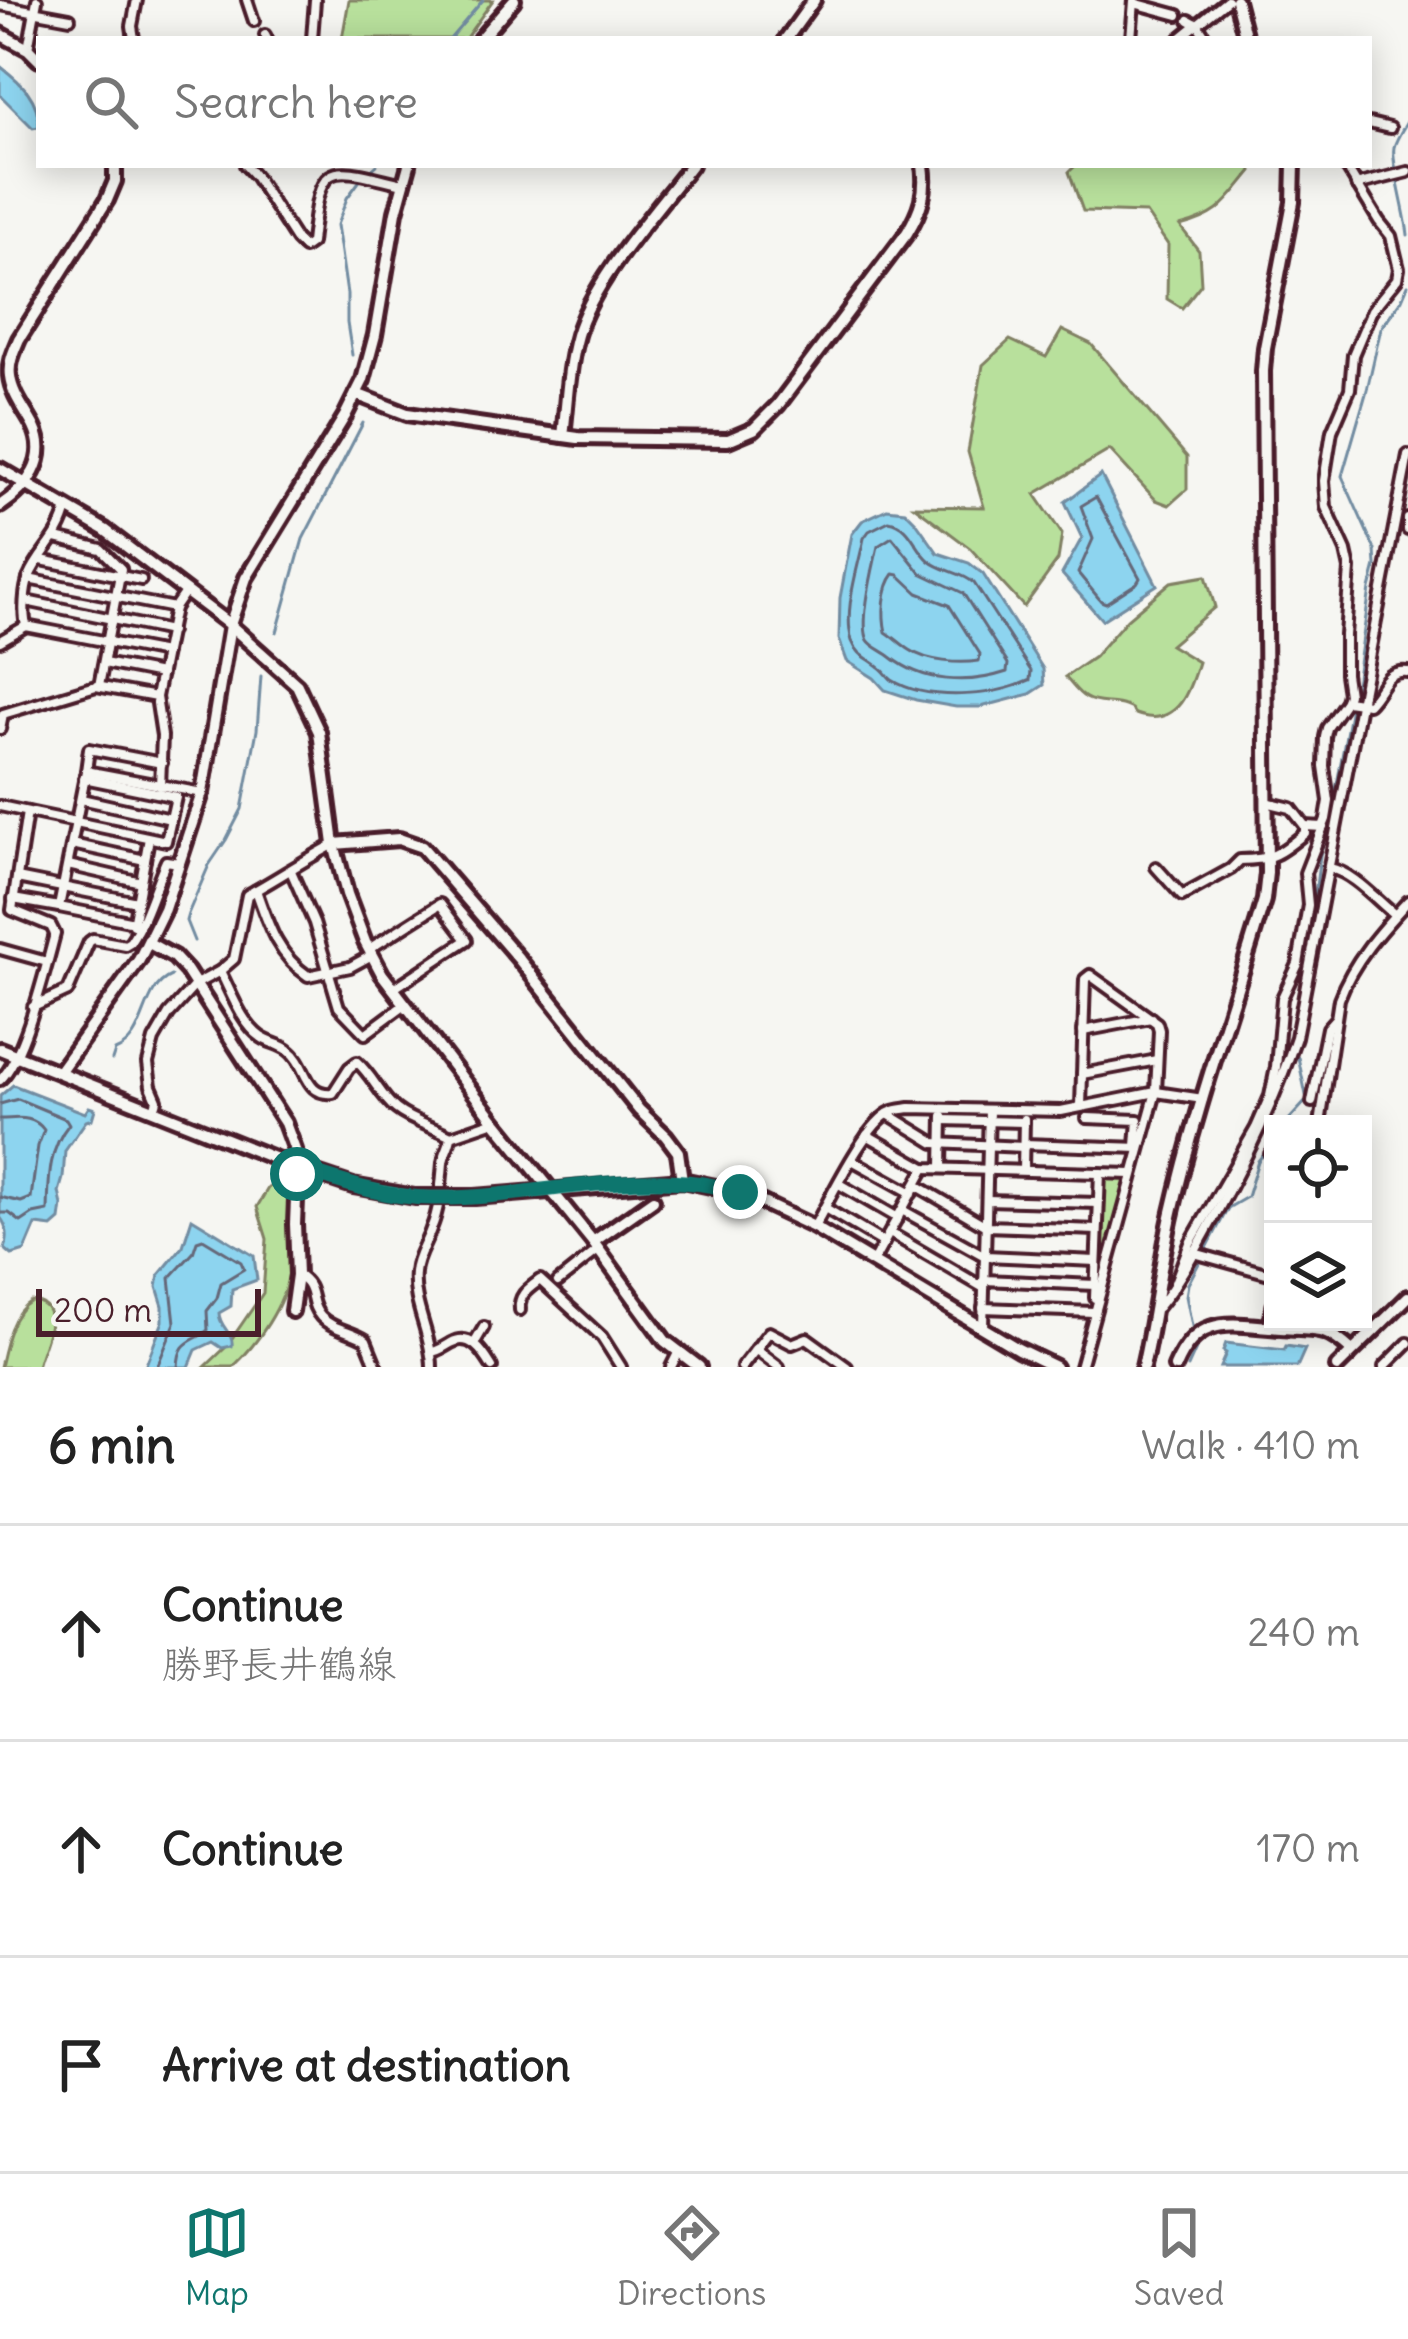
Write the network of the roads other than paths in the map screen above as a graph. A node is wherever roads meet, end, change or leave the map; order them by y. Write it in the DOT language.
graph roads {
  1 [pos="37,0"];
  2 [pos="137,0"];
  3 [pos="247,0"];
  4 [pos="315,0"];
  5 [pos="514,0"];
  6 [pos="814,0"];
  7 [pos="1232,0"];
  8 [pos="1134,1"];
  9 [pos="0,5"];
  10 [pos="35,12"];
  11 [pos="1178,15"];
  12 [pos="70,18"];
  13 [pos="254,21"];
  14 [pos="1194,22"];
  15 [pos="0,34"];
  16 [pos="134,36"];
  17 [pos="309,36"];
  18 [pos="483,36"];
  19 [pos="788,36"];
  20 [pos="1131,36"];
  21 [pos="1182,36"];
  22 [pos="1205,36"];
  23 [pos="1245,36"];
  24 [pos="28,49"];
  25 [pos="36,57"];
  26 [pos="1372,124"];
  27 [pos="1390,128"];
  28 [pos="115,168"];
  29 [pos="248,168"];
  30 [pos="408,168"];
  31 [pos="689,168"];
  32 [pos="923,168"];
  33 [pos="1294,168"];
  34 [pos="1347,168"];
  35 [pos="1408,172"];
  36 [pos="403,184"];
  37 [pos="1356,184"];
  38 [pos="356,394"];
  39 [pos="563,436"];
  40 [pos="1408,454"];
  41 [pos="0,470"];
  42 [pos="25,485"];
  43 [pos="0,506"];
  44 [pos="67,508"];
  45 [pos="1408,519"];
  46 [pos="1408,530"];
  47 [pos="56,538"];
  48 [pos="41,560"];
  49 [pos="120,576"];
  50 [pos="28,579"];
  51 [pos="141,580"];
  52 [pos="184,592"];
  53 [pos="116,597"];
  54 [pos="26,601"];
  55 [pos="174,608"];
  56 [pos="112,619"];
  57 [pos="230,625"];
  58 [pos="26,626"];
  59 [pos="170,631"];
  60 [pos="0,641"];
  61 [pos="108,641"];
  62 [pos="165,653"];
  63 [pos="104,663"];
  64 [pos="1408,671"];
  65 [pos="161,674"];
  66 [pos="99,686"];
  67 [pos="156,697"];
  68 [pos="1346,701"];
  69 [pos="1360,704"];
  70 [pos="0,729"];
  71 [pos="162,763"];
  72 [pos="85,774"];
  73 [pos="160,786"];
  74 [pos="202,793"];
  75 [pos="81,799"];
  76 [pos="1266,802"];
  77 [pos="0,806"];
  78 [pos="27,812"];
  79 [pos="171,819"];
  80 [pos="76,822"];
  81 [pos="1305,826"];
  82 [pos="1323,827"];
  83 [pos="149,838"];
  84 [pos="72,844"];
  85 [pos="334,844"];
  86 [pos="1267,859"];
  87 [pos="145,860"];
  88 [pos="180,864"];
  89 [pos="68,865"];
  90 [pos="1156,867"];
  91 [pos="1329,868"];
  92 [pos="291,871"];
  93 [pos="17,878"];
  94 [pos="141,882"];
  95 [pos="63,886"];
  96 [pos="256,890"];
  97 [pos="14,898"];
  98 [pos="1408,901"];
  99 [pos="137,902"];
  100 [pos="59,907"];
  101 [pos="1395,915"];
  102 [pos="134,922"];
  103 [pos="130,942"];
  104 [pos="149,943"];
  105 [pos="0,950"];
  106 [pos="370,952"];
  107 [pos="47,962"];
  108 [pos="220,971"];
  109 [pos="329,972"];
  110 [pos="196,984"];
  111 [pos="393,989"];
  112 [pos="404,1005"];
  113 [pos="33,1007"];
  114 [pos="1151,1018"];
  115 [pos="1336,1018"];
  116 [pos="1083,1031"];
  117 [pos="0,1049"];
  118 [pos="15,1055"];
  119 [pos="1157,1060"];
  120 [pos="59,1072"];
  121 [pos="1082,1074"];
  122 [pos="0,1080"];
  123 [pos="1156,1092"];
  124 [pos="1203,1099"];
  125 [pos="1312,1102"];
  126 [pos="1081,1106"];
  127 [pos="154,1109"];
  128 [pos="888,1114"];
  129 [pos="943,1114"];
  130 [pos="989,1115"];
  131 [pos="1321,1115"];
  132 [pos="1024,1117"];
  133 [pos="1087,1118"];
  134 [pos="495,1121"];
  135 [pos="866,1135"];
  136 [pos="451,1136"];
  137 [pos="943,1144"];
  138 [pos="988,1144"];
  139 [pos="1024,1146"];
  140 [pos="1138,1148"];
  141 [pos="852,1160"];
  142 [pos="296,1167"];
  143 [pos="925,1168"];
  144 [pos="942,1168"];
  145 [pos="988,1169"];
  146 [pos="1024,1170"];
  147 [pos="1100,1173"];
  148 [pos="1132,1174"];
  149 [pos="682,1180"];
  150 [pos="839,1184"];
  151 [pos="550,1189"];
  152 [pos="914,1189"];
  153 [pos="653,1200"];
  154 [pos="987,1200"];
  155 [pos="1098,1203"];
  156 [pos="825,1208"];
  157 [pos="900,1214"];
  158 [pos="986,1226"];
  159 [pos="814,1228"];
  160 [pos="1097,1230"];
  161 [pos="890,1233"];
  162 [pos="884,1243"];
  163 [pos="596,1246"];
  164 [pos="1195,1253"];
  165 [pos="985,1256"];
  166 [pos="1096,1261"];
  167 [pos="873,1262"];
  168 [pos="1264,1272"];
  169 [pos="298,1275"];
  170 [pos="558,1282"];
  171 [pos="984,1284"];
  172 [pos="1095,1285"];
  173 [pos="1173,1288"];
  174 [pos="1408,1297"];
  175 [pos="983,1308"];
  176 [pos="1156,1308"];
  177 [pos="520,1310"];
  178 [pos="292,1311"];
  179 [pos="1094,1312"];
  180 [pos="1264,1325"];
  181 [pos="484,1328"];
  182 [pos="983,1328"];
  183 [pos="1321,1331"];
  184 [pos="1408,1343"];
  185 [pos="474,1344"];
  186 [pos="755,1349"];
  187 [pos="1352,1351"];
  188 [pos="431,1352"];
  189 [pos="679,1352"];
  190 [pos="377,1367"];
  191 [pos="432,1367"];
  192 [pos="492,1367"];
  193 [pos="621,1367"];
  194 [pos="671,1367"];
  195 [pos="699,1367"];
  196 [pos="742,1367"];
  197 [pos="779,1367"];
  198 [pos="847,1367"];
  199 [pos="1055,1367"];
  200 [pos="1080,1367"];
  201 [pos="1144,1367"];
  202 [pos="1175,1367"];
  203 [pos="1337,1367"];
  204 [pos="1384,1367"];
  1 -- 10 [label="street"];
  2 -- 16 [label="street"];
  3 -- 13 [label="street"];
  4 -- 17 [label="street"];
  5 -- 18 [label="street"];
  6 -- 19 [label="street"];
  7 -- 14 [label="street"];
  7 -- 23 [label="street"];
  8 -- 11 [label="street"];
  8 -- 20 [label="street"];
  9 -- 10 [label="street"];
  10 -- 12 [label="street"];
  10 -- 24 [label="street"];
  14 -- 21 [label="street"];
  14 -- 22 [label="street"];
  15 -- 24 [label="street"];
  24 -- 25 [label="street"];
  26 -- 27 [label="street"];
  28 -- 42 [label="street"];
  29 -- 36 [label="street"];
  30 -- 36 [label="street"];
  31 -- 39 [label="street"];
  32 -- 39 [label="street"];
  33 -- 76 [label="street"];
  34 -- 37 [label="street"];
  35 -- 37 [label="street"];
  36 -- 38 [label="street"];
  37 -- 68 [label="street"];
  38 -- 39 [label="street"];
  38 -- 57 [label="street"];
  40 -- 69 [label="street"];
  41 -- 42 [label="street"];
  42 -- 43 [label="street"];
  42 -- 44 [label="street"];
  44 -- 47 [label="street"];
  44 -- 52 [label="street"];
  45 -- 46 [label="street"];
  47 -- 48 [label="street"];
  47 -- 49 [label="street"];
  48 -- 49 [label="street"];
  48 -- 50 [label="street"];
  49 -- 51 [label="street"];
  49 -- 53 [label="street"];
  50 -- 53 [label="street"];
  50 -- 54 [label="street"];
  52 -- 55 [label="street"];
  52 -- 57 [label="street"];
  53 -- 55 [label="street"];
  53 -- 56 [label="street"];
  54 -- 56 [label="street"];
  54 -- 58 [label="street"];
  55 -- 59 [label="street"];
  56 -- 59 [label="street"];
  56 -- 61 [label="street"];
  57 -- 74 [label="street"];
  57 -- 85 [label="street"];
  58 -- 60 [label="street"];
  58 -- 61 [label="street"];
  59 -- 62 [label="street"];
  61 -- 62 [label="street"];
  61 -- 63 [label="street"];
  62 -- 65 [label="street"];
  63 -- 65 [label="street"];
  63 -- 66 [label="street"];
  64 -- 69 [label="street"];
  65 -- 67 [label="street"];
  66 -- 67 [label="street"];
  66 -- 70 [label="street"];
  67 -- 71 [label="street"];
  68 -- 69 [label="street"];
  68 -- 82 [label="street"];
  69 -- 91 [label="street"];
  71 -- 72 [label="street"];
  71 -- 73 [label="street"];
  72 -- 73 [label="street"];
  72 -- 75 [label="street"];
  72 -- 79 [label="street"];
  73 -- 74 [label="street"];
  74 -- 88 [label="street"];
  75 -- 79 [label="street"];
  75 -- 80 [label="street"];
  76 -- 81 [label="street"];
  76 -- 86 [label="street"];
  77 -- 78 [label="street"];
  78 -- 80 [label="street"];
  78 -- 93 [label="street"];
  79 -- 83 [label="street"];
  80 -- 83 [label="street"];
  80 -- 84 [label="street"];
  81 -- 82 [label="street"];
  81 -- 86 [label="street"];
  82 -- 173 [label="street"];
  83 -- 87 [label="street"];
  84 -- 87 [label="street"];
  84 -- 89 [label="street"];
  85 -- 92 [label="street"];
  85 -- 106 [label="street"];
  85 -- 149 [label="street"];
  86 -- 90 [label="street"];
  86 -- 124 [label="street"];
  87 -- 94 [label="street"];
  88 -- 103 [label="street"];
  88 -- 104 [label="street"];
  89 -- 94 [label="street"];
  89 -- 95 [label="street"];
  91 -- 101 [label="street"];
  91 -- 164 [label="street"];
  92 -- 96 [label="street"];
  92 -- 109 [label="street"];
  93 -- 95 [label="street"];
  93 -- 97 [label="street"];
  94 -- 99 [label="street"];
  95 -- 99 [label="street"];
  95 -- 100 [label="street"];
  96 -- 108 [label="street"];
  96 -- 109 [label="street"];
  97 -- 100 [label="street"];
  97 -- 107 [label="street"];
  98 -- 101 [label="street"];
  99 -- 102 [label="street"];
  100 -- 102 [label="street"];
  101 -- 115 [label="street"];
  102 -- 103 [label="street"];
  103 -- 113 [label="street"];
  104 -- 110 [label="street"];
  104 -- 120 [label="street"];
  105 -- 107 [label="street"];
  106 -- 109 [label="street"];
  106 -- 111 [label="street"];
  106 -- 111 [label="street"];
  107 -- 113 [label="street"];
  108 -- 110 [label="street"];
  108 -- 136 [label="street"];
  109 -- 112 [label="street"];
  110 -- 127 [label="street"];
  110 -- 142 [label="street"];
  111 -- 112 [label="street"];
  112 -- 134 [label="street"];
  113 -- 118 [label="street"];
  114 -- 116 [label="street"];
  114 -- 116 [label="street"];
  114 -- 119 [label="street"];
  115 -- 125 [label="street"];
  115 -- 131 [label="street"];
  116 -- 121 [label="street"];
  117 -- 118 [label="street"];
  118 -- 120 [label="street"];
  118 -- 122 [label="street"];
  119 -- 121 [label="street"];
  119 -- 123 [label="street"];
  120 -- 127 [label="street"];
  121 -- 126 [label="street"];
  123 -- 124 [label="street"];
  123 -- 126 [label="street"];
  123 -- 140 [label="street"];
  124 -- 176 [label="street"];
  126 -- 132 [label="street"];
  127 -- 142 [label="street"];
  128 -- 129 [label="street"];
  128 -- 135 [label="street"];
  128 -- 137 [label="street"];
  129 -- 130 [label="street"];
  129 -- 137 [label="street"];
  130 -- 132 [label="street"];
  130 -- 138 [label="street"];
  132 -- 139 [label="street"];
  133 -- 140 [label="street"];
  134 -- 136 [label="street"];
  134 -- 151 [label="street"];
  135 -- 141 [label="street"];
  135 -- 143 [label="street"];
  136 -- 188 [label="street"];
  137 -- 138 [label="street"];
  137 -- 144 [label="street"];
  138 -- 139 [label="street"];
  138 -- 145 [label="street"];
  139 -- 140 [label="street"];
  139 -- 146 [label="street"];
  140 -- 148 [label="street"];
  141 -- 150 [label="street"];
  141 -- 152 [label="street"];
  142 -- 151 [label="street, bridge"];
  142 -- 169 [label="street"];
  143 -- 144 [label="street"];
  143 -- 152 [label="street"];
  144 -- 145 [label="street"];
  145 -- 146 [label="street"];
  145 -- 154 [label="street"];
  146 -- 147 [label="street"];
  147 -- 148 [label="street"];
  147 -- 155 [label="street"];
  148 -- 179 [label="street"];
  149 -- 151 [label="street"];
  149 -- 159 [label="street"];
  150 -- 156 [label="street"];
  150 -- 157 [label="street"];
  151 -- 163 [label="street"];
  152 -- 157 [label="street"];
  152 -- 158 [label="street"];
  153 -- 163 [label="street"];
  154 -- 155 [label="street"];
  154 -- 158 [label="street"];
  155 -- 160 [label="street"];
  156 -- 159 [label="street"];
  156 -- 162 [label="street"];
  157 -- 161 [label="street"];
  157 -- 165 [label="street"];
  158 -- 160 [label="street"];
  158 -- 165 [label="street"];
  159 -- 167 [label="street"];
  160 -- 166 [label="street"];
  161 -- 162 [label="street"];
  161 -- 171 [label="street"];
  162 -- 167 [label="street"];
  163 -- 170 [label="street"];
  163 -- 189 [label="street"];
  164 -- 168 [label="street"];
  164 -- 173 [label="street"];
  165 -- 166 [label="street"];
  165 -- 171 [label="street"];
  166 -- 172 [label="street"];
  167 -- 182 [label="street"];
  169 -- 178 [label="street"];
  169 -- 190 [label="street"];
  171 -- 172 [label="street"];
  171 -- 175 [label="street"];
  172 -- 179 [label="street"];
  173 -- 176 [label="street"];
  174 -- 187 [label="street"];
  175 -- 179 [label="street"];
  175 -- 182 [label="street"];
  176 -- 201 [label="street"];
  177 -- 193 [label="street"];
  179 -- 200 [label="street"];
  180 -- 202 [label="street"];
  181 -- 185 [label="street"];
  182 -- 199 [label="street"];
  183 -- 187 [label="street"];
  184 -- 204 [label="street"];
  185 -- 188 [label="street"];
  185 -- 192 [label="street"];
  186 -- 196 [label="street"];
  186 -- 197 [label="street"];
  186 -- 198 [label="street"];
  187 -- 203 [label="street"];
  188 -- 191 [label="street"];
  189 -- 194 [label="street"];
  189 -- 195 [label="street"];
}
